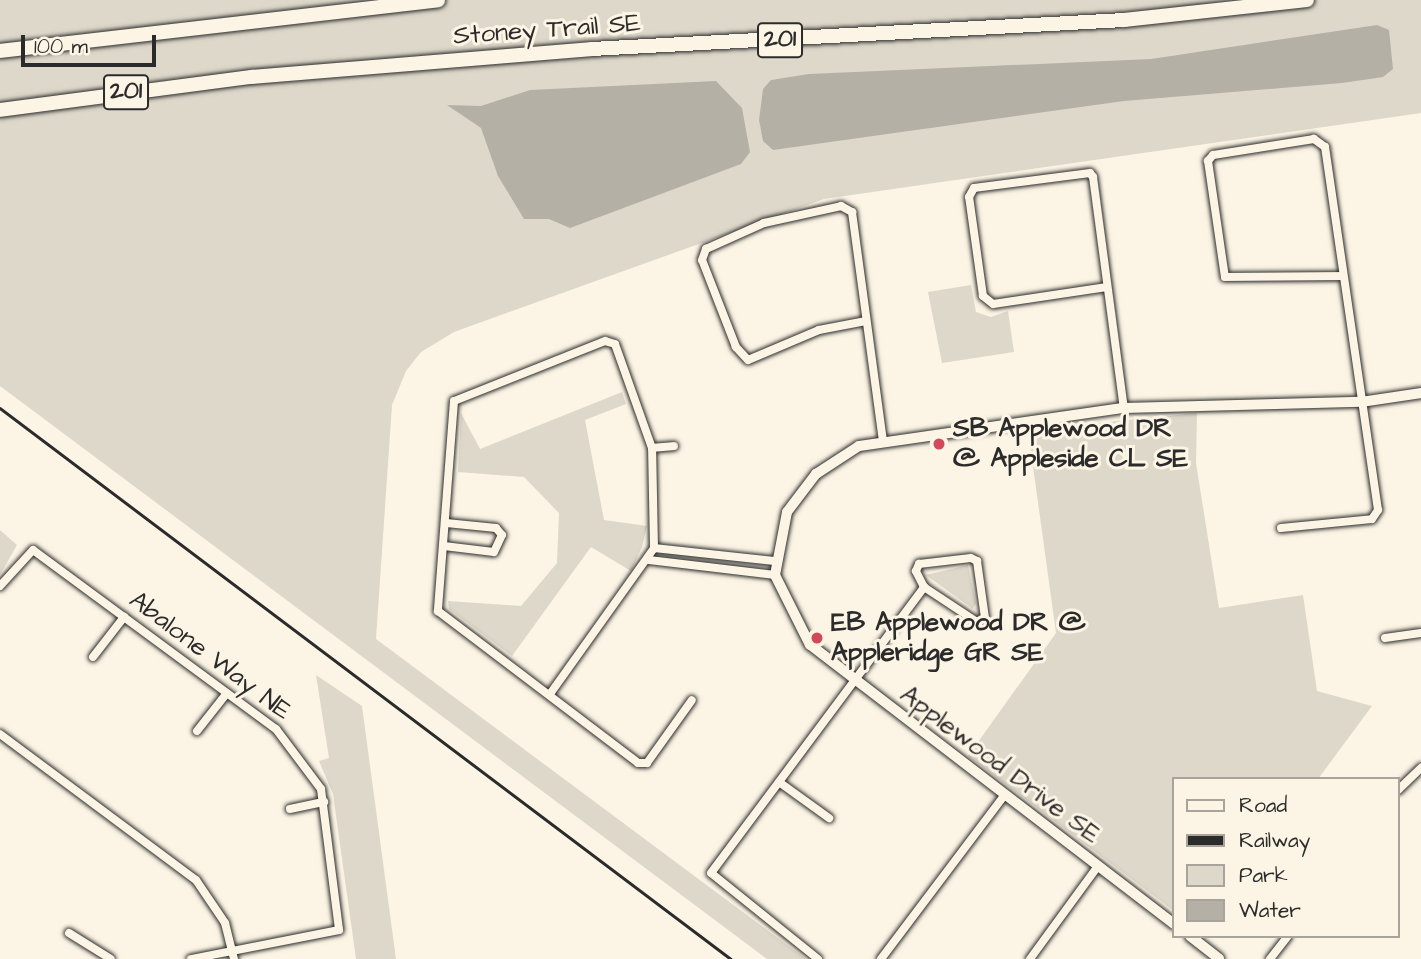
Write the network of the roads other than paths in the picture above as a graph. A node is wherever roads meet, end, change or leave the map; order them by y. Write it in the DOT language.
graph roads {
  1 [pos="438,0"];
  2 [pos="1307,0"];
  3 [pos="0,51"];
  4 [pos="0,110"];
  5 [pos="1342,276"];
  6 [pos="1107,287"];
  7 [pos="866,321"];
  8 [pos="1421,393"];
  9 [pos="1361,402"];
  10 [pos="1124,408"];
  11 [pos="883,442"];
  12 [pos="674,446"];
  13 [pos="652,448"];
  14 [pos="446,523"];
  15 [pos="1281,528"];
  16 [pos="444,546"];
  17 [pos="654,548"];
  18 [pos="711,557"];
  19 [pos="649,560"];
  20 [pos="774,561"];
  21 [pos="709,572"];
  22 [pos="775,575"];
  23 [pos="0,586"];
  24 [pos="924,587"];
  25 [pos="124,617"];
  26 [pos="1421,633"];
  27 [pos="1385,638"];
  28 [pos="93,657"];
  29 [pos="856,680"];
  30 [pos="227,692"];
  31 [pos="550,694"];
  32 [pos="692,700"];
  33 [pos="197,731"];
  34 [pos="0,734"];
  35 [pos="1421,768"];
  36 [pos="779,782"];
  37 [pos="1400,788"];
  38 [pos="1004,796"];
  39 [pos="324,802"];
  40 [pos="290,809"];
  41 [pos="829,818"];
  42 [pos="1098,866"];
  43 [pos="1172,922"];
  44 [pos="69,933"];
  45 [pos="1193,938"];
  46 [pos="1286,938"];
  47 [pos="233,955"];
  48 [pos="111,959"];
  49 [pos="191,959"];
  50 [pos="818,959"];
  51 [pos="881,959"];
  52 [pos="1030,959"];
  53 [pos="1219,959"];
  54 [pos="1270,959"];
  1 -- 3 [label="highway, Stoney Trail SE / 201"];
  2 -- 4 [label="highway, Stoney Trail SE / 201"];
  5 -- 5 [label="street"];
  5 -- 9 [label="street"];
  6 -- 6 [label="street"];
  6 -- 10 [label="street"];
  7 -- 7 [label="street"];
  7 -- 11 [label="street"];
  8 -- 9 [label="street, Applewood Drive SE"];
  9 -- 10 [label="street, Applewood Drive SE"];
  9 -- 15 [label="street"];
  10 -- 11 [label="street, Applewood Drive SE"];
  11 -- 20 [label="street, Applewood Drive SE"];
  12 -- 13 [label="street"];
  13 -- 14 [label="street"];
  13 -- 17 [label="street"];
  14 -- 16 [label="street"];
  14 -- 16 [label="street"];
  16 -- 31 [label="street"];
  17 -- 18 [label="street"];
  17 -- 19 [label="street"];
  18 -- 20 [label="street"];
  18 -- 21 [label="street"];
  19 -- 21 [label="street"];
  19 -- 31 [label="street"];
  20 -- 22 [label="street, Applewood Drive SE"];
  21 -- 22 [label="street"];
  22 -- 29 [label="street, Applewood Drive SE"];
  23 -- 25 [label="street, Abalone Way NE"];
  24 -- 24 [label="street"];
  24 -- 29 [label="street"];
  25 -- 28 [label="street"];
  25 -- 30 [label="street, Abalone Way NE"];
  26 -- 27 [label="street"];
  29 -- 36 [label="street"];
  29 -- 38 [label="street, Applewood Drive SE"];
  30 -- 33 [label="street"];
  30 -- 39 [label="street, Abalone Way NE"];
  31 -- 32 [label="street"];
  34 -- 47 [label="street"];
  35 -- 37 [label="street"];
  36 -- 41 [label="street"];
  36 -- 50 [label="street"];
  38 -- 42 [label="street, Applewood Drive SE"];
  38 -- 51 [label="street"];
  39 -- 40 [label="street"];
  39 -- 47 [label="street, Abalone Way NE"];
  42 -- 43 [label="street, Applewood Drive SE"];
  42 -- 52 [label="street"];
  44 -- 48 [label="street"];
  45 -- 53 [label="street"];
  46 -- 54 [label="street"];
  47 -- 49 [label="street"];
}
